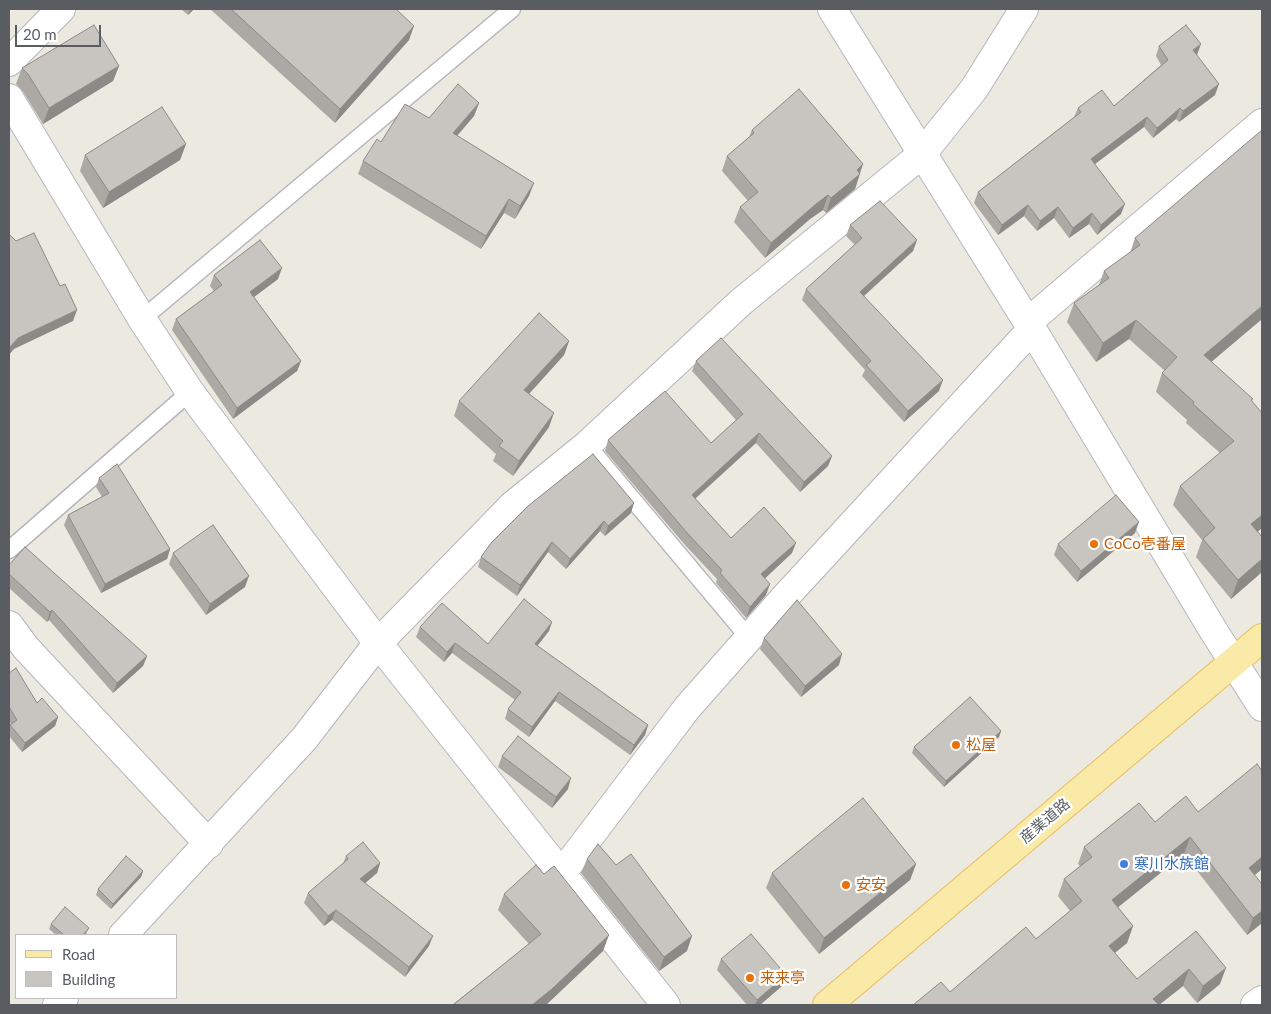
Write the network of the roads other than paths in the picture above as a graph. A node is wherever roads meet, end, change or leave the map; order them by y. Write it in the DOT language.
graph roads {
  1 [pos="61,9"];
  2 [pos="512,9"];
  3 [pos="832,9"];
  4 [pos="1024,9"];
  5 [pos="9,62"];
  6 [pos="9,98"];
  7 [pos="1262,124"];
  8 [pos="922,154"];
  9 [pos="142,319"];
  10 [pos="1030,326"];
  11 [pos="190,392"];
  12 [pos="587,445"];
  13 [pos="9,550"];
  14 [pos="9,625"];
  15 [pos="749,638"];
  16 [pos="1262,638"];
  17 [pos="378,643"];
  18 [pos="17,653"];
  19 [pos="1234,661"];
  20 [pos="1262,707"];
  21 [pos="209,844"];
  22 [pos="562,873"];
  23 [pos="124,934"];
  24 [pos="1262,1000"];
  25 [pos="666,1005"];
  26 [pos="827,1005"];
  27 [pos="1255,1005"];
  1 -- 5 [label="street"];
  2 -- 9 [label="lane"];
  3 -- 8 [label="street"];
  4 -- 8 [label="street"];
  6 -- 9 [label="street"];
  7 -- 10 [label="street"];
  8 -- 10 [label="street"];
  8 -- 12 [label="street"];
  9 -- 11 [label="street"];
  10 -- 15 [label="street"];
  10 -- 19 [label="street"];
  11 -- 13 [label="lane"];
  11 -- 17 [label="street"];
  12 -- 15 [label="lane"];
  12 -- 17 [label="street"];
  14 -- 18 [label="street"];
  15 -- 22 [label="street"];
  16 -- 19 [label="main road, 産業道路"];
  17 -- 21 [label="street"];
  17 -- 22 [label="street"];
  18 -- 21 [label="street"];
  19 -- 20 [label="street"];
  19 -- 26 [label="main road, 産業道路"];
  21 -- 23 [label="street"];
  22 -- 25 [label="street"];
  24 -- 27 [label="street"];
}
